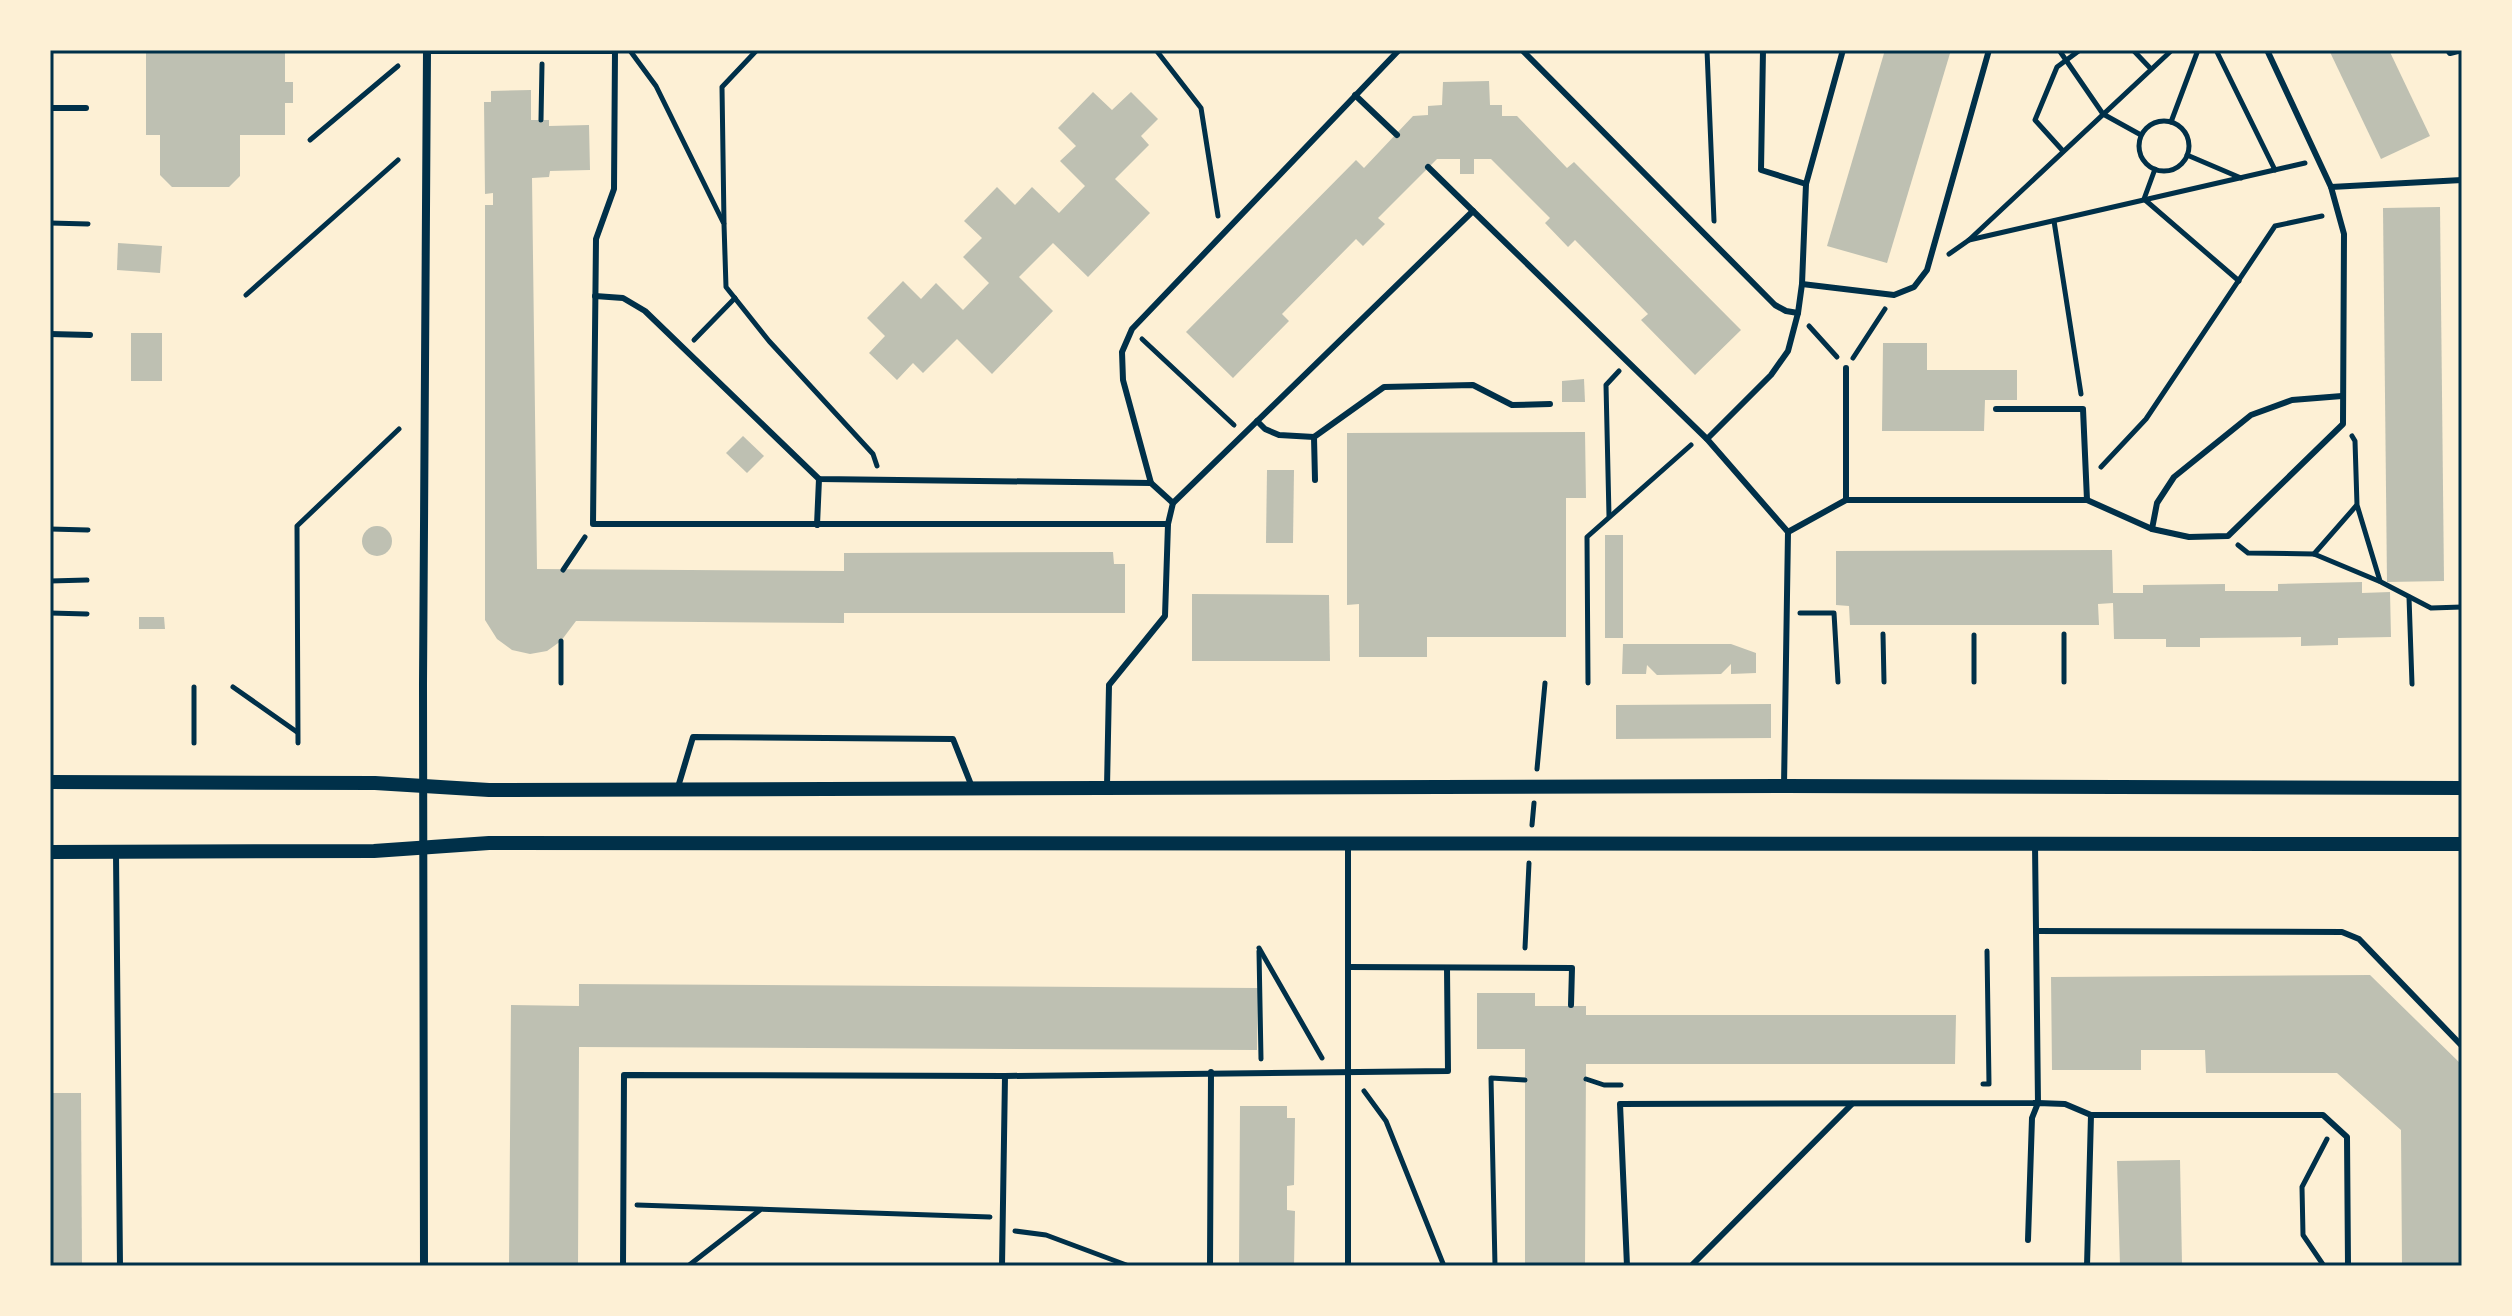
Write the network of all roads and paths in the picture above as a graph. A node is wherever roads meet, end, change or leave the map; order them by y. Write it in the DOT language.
graph roads {
  1 [pos="427,50"];
  2 [pos="630,50"];
  3 [pos="757,50"];
  4 [pos="1156,50"];
  5 [pos="1399,50"];
  6 [pos="1522,50"];
  7 [pos="1707,50"];
  8 [pos="1763,50"];
  9 [pos="1843,50"];
  10 [pos="1989,50"];
  11 [pos="2059,50"];
  12 [pos="2080,50"];
  13 [pos="2133,50"];
  14 [pos="2172,50"];
  15 [pos="2198,50"];
  16 [pos="2216,50"];
  17 [pos="2267,50"];
  18 [pos="2448,50"];
  19 [pos="2462,50"];
  20 [pos="542,51"];
  21 [pos="615,51"];
  22 [pos="2066,60"];
  23 [pos="398,66"];
  24 [pos="2151,69"];
  25 [pos="1355,95"];
  26 [pos="50,108"];
  27 [pos="86,108"];
  28 [pos="2103,114"];
  29 [pos="541,120"];
  30 [pos="2171,122"];
  31 [pos="1397,135"];
  32 [pos="2141,135"];
  33 [pos="310,140"];
  34 [pos="2063,151"];
  35 [pos="2187,155"];
  36 [pos="2318,159"];
  37 [pos="398,160"];
  38 [pos="1428,167"];
  39 [pos="2155,169"];
  40 [pos="2275,170"];
  41 [pos="2242,178"];
  42 [pos="2462,180"];
  43 [pos="1806,184"];
  44 [pos="2331,187"];
  45 [pos="2144,199"];
  46 [pos="1473,211"];
  47 [pos="2339,212"];
  48 [pos="2054,221"];
  49 [pos="50,223"];
  50 [pos="88,224"];
  51 [pos="724,224"];
  52 [pos="1221,235"];
  53 [pos="1969,240"];
  54 [pos="1715,242"];
  55 [pos="1927,270"];
  56 [pos="2239,281"];
  57 [pos="1802,284"];
  58 [pos="246,295"];
  59 [pos="1894,295"];
  60 [pos="595,296"];
  61 [pos="735,298"];
  62 [pos="1798,313"];
  63 [pos="1132,329"];
  64 [pos="50,334"];
  65 [pos="90,335"];
  66 [pos="685,349"];
  67 [pos="1628,362"];
  68 [pos="1846,368"];
  69 [pos="2342,396"];
  70 [pos="1550,404"];
  71 [pos="1996,409"];
  72 [pos="2083,409"];
  73 [pos="1257,421"];
  74 [pos="2343,424"];
  75 [pos="399,429"];
  76 [pos="1244,433"];
  77 [pos="1314,437"];
  78 [pos="1707,439"];
  79 [pos="873,454"];
  80 [pos="819,479"];
  81 [pos="1315,480"];
  82 [pos="2086,482"];
  83 [pos="1151,483"];
  84 [pos="1846,500"];
  85 [pos="2087,500"];
  86 [pos="1173,503"];
  87 [pos="2357,505"];
  88 [pos="1609,518"];
  89 [pos="593,524"];
  90 [pos="1168,524"];
  91 [pos="817,525"];
  92 [pos="50,529"];
  93 [pos="2152,529"];
  94 [pos="88,530"];
  95 [pos="1788,532"];
  96 [pos="2228,536"];
  97 [pos="2314,554"];
  98 [pos="563,570"];
  99 [pos="87,580"];
  100 [pos="50,581"];
  101 [pos="2381,582"];
  102 [pos="2409,596"];
  103 [pos="2462,607"];
  104 [pos="50,613"];
  105 [pos="1787,613"];
  106 [pos="87,614"];
  107 [pos="1883,634"];
  108 [pos="2064,634"];
  109 [pos="1974,635"];
  110 [pos="561,641"];
  111 [pos="1838,682"];
  112 [pos="1884,682"];
  113 [pos="1974,682"];
  114 [pos="2064,682"];
  115 [pos="561,683"];
  116 [pos="1545,683"];
  117 [pos="1588,683"];
  118 [pos="2412,684"];
  119 [pos="194,687"];
  120 [pos="233,687"];
  121 [pos="298,732"];
  122 [pos="194,743"];
  123 [pos="298,743"];
  124 [pos="50,782"];
  125 [pos="423,786"];
  126 [pos="1784,786"];
  127 [pos="972,787"];
  128 [pos="1107,787"];
  129 [pos="1535,787"];
  130 [pos="2462,788"];
  131 [pos="678,789"];
  132 [pos="1348,843"];
  133 [pos="1530,843"];
  134 [pos="2035,844"];
  135 [pos="2462,844"];
  136 [pos="423,848"];
  137 [pos="116,851"];
  138 [pos="50,852"];
  139 [pos="2036,931"];
  140 [pos="1525,948"];
  141 [pos="1987,951"];
  142 [pos="1348,967"];
  143 [pos="1447,968"];
  144 [pos="1571,1005"];
  145 [pos="2462,1046"];
  146 [pos="1330,1071"];
  147 [pos="1349,1071"];
  148 [pos="1211,1072"];
  149 [pos="1261,1072"];
  150 [pos="1005,1076"];
  151 [pos="1586,1079"];
  152 [pos="1525,1080"];
  153 [pos="1973,1084"];
  154 [pos="1635,1085"];
  155 [pos="2038,1103"];
  156 [pos="1853,1104"];
  157 [pos="2091,1115"];
  158 [pos="2334,1125"];
  159 [pos="624,1205"];
  160 [pos="760,1209"];
  161 [pos="1003,1218"];
  162 [pos="1002,1230"];
  163 [pos="2028,1240"];
  164 [pos="120,1266"];
  165 [pos="424,1266"];
  166 [pos="623,1266"];
  167 [pos="688,1266"];
  168 [pos="1002,1266"];
  169 [pos="1129,1266"];
  170 [pos="1210,1266"];
  171 [pos="1348,1266"];
  172 [pos="1444,1266"];
  173 [pos="1495,1266"];
  174 [pos="1627,1266"];
  175 [pos="1691,1266"];
  176 [pos="2087,1266"];
  177 [pos="2324,1266"];
  178 [pos="2348,1266"];
  1 -- 20 [label="lane"];
  1 -- 125 [label="street"];
  2 -- 51 [label="path"];
  3 -- 51 [label="path"];
  4 -- 52 [label="path"];
  5 -- 25 [label="lane"];
  6 -- 54 [label="lane"];
  7 -- 54 [label="path"];
  8 -- 43 [label="lane"];
  9 -- 43 [label="lane"];
  10 -- 55 [label="lane"];
  11 -- 22 [label="path"];
  12 -- 22 [label="path"];
  13 -- 24 [label="path"];
  14 -- 24 [label="path"];
  15 -- 30 [label="path"];
  16 -- 40 [label="path"];
  17 -- 36 [label="lane"];
  18 -- 19 [label="lane"];
  20 -- 21 [label="lane"];
  20 -- 29 [label="path"];
  21 -- 60 [label="lane"];
  22 -- 28 [label="path"];
  22 -- 34 [label="path"];
  23 -- 33 [label="path"];
  24 -- 28 [label="path"];
  25 -- 31 [label="lane"];
  25 -- 52 [label="lane"];
  26 -- 27 [label="lane"];
  28 -- 32 [label="path"];
  28 -- 34 [label="path"];
  30 -- 32 [label="path"];
  30 -- 35 [label="path"];
  32 -- 39 [label="path"];
  34 -- 53 [label="path"];
  35 -- 39 [label="path"];
  35 -- 41 [label="path"];
  36 -- 40 [label="path"];
  36 -- 44 [label="lane"];
  37 -- 58 [label="path"];
  38 -- 46 [label="lane"];
  39 -- 45 [label="path"];
  40 -- 41 [label="path"];
  41 -- 45 [label="path"];
  42 -- 44 [label="lane"];
  43 -- 57 [label="lane"];
  44 -- 47 [label="lane"];
  45 -- 48 [label="path"];
  45 -- 56 [label="path"];
  46 -- 67 [label="lane"];
  46 -- 73 [label="lane"];
  47 -- 56 [label="path"];
  47 -- 69 [label="lane"];
  48 -- 53 [label="path"];
  48 -- 72 [label="path"];
  49 -- 50 [label="path"];
  51 -- 61 [label="path"];
  52 -- 63 [label="lane"];
  53 -- 55 [label="path"];
  54 -- 62 [label="lane"];
  55 -- 59 [label="lane"];
  56 -- 82 [label="path"];
  57 -- 59 [label="lane"];
  57 -- 62 [label="lane"];
  59 -- 68 [label="path"];
  60 -- 66 [label="lane"];
  60 -- 89 [label="lane"];
  61 -- 66 [label="path"];
  61 -- 79 [label="path"];
  62 -- 68 [label="path"];
  62 -- 78 [label="lane"];
  63 -- 76 [label="path"];
  63 -- 83 [label="lane"];
  64 -- 65 [label="lane"];
  66 -- 80 [label="lane"];
  67 -- 78 [label="lane"];
  67 -- 88 [label="path"];
  68 -- 84 [label="lane"];
  69 -- 74 [label="lane"];
  69 -- 93 [label="lane"];
  70 -- 77 [label="lane"];
  71 -- 72 [label="lane"];
  72 -- 82 [label="lane"];
  73 -- 76 [label="lane"];
  73 -- 77 [label="lane"];
  74 -- 87 [label="path"];
  74 -- 96 [label="lane"];
  75 -- 121 [label="path"];
  76 -- 86 [label="lane"];
  77 -- 81 [label="lane"];
  78 -- 88 [label="path"];
  78 -- 95 [label="lane"];
  80 -- 83 [label="lane"];
  80 -- 91 [label="lane"];
  82 -- 85 [label="lane"];
  83 -- 86 [label="lane"];
  84 -- 85 [label="lane"];
  84 -- 95 [label="lane"];
  85 -- 93 [label="lane"];
  86 -- 90 [label="lane"];
  87 -- 97 [label="path"];
  87 -- 101 [label="path"];
  88 -- 117 [label="path"];
  89 -- 91 [label="lane"];
  89 -- 98 [label="path"];
  90 -- 91 [label="lane"];
  90 -- 128 [label="lane"];
  92 -- 94 [label="path"];
  93 -- 96 [label="lane"];
  95 -- 105 [label="lane"];
  96 -- 97 [label="path"];
  97 -- 101 [label="path"];
  99 -- 100 [label="path"];
  101 -- 102 [label="path"];
  102 -- 103 [label="path"];
  102 -- 118 [label="path"];
  104 -- 106 [label="path"];
  105 -- 111 [label="path"];
  105 -- 126 [label="lane"];
  107 -- 112 [label="path"];
  108 -- 114 [label="path"];
  109 -- 113 [label="path"];
  110 -- 115 [label="path"];
  116 -- 129 [label="path"];
  119 -- 122 [label="path"];
  120 -- 121 [label="path"];
  121 -- 123 [label="path"];
  124 -- 125 [label="street"];
  125 -- 131 [label="street"];
  125 -- 136 [label="street"];
  126 -- 129 [label="street"];
  126 -- 130 [label="street"];
  127 -- 128 [label="street"];
  127 -- 131 [label="street"];
  127 -- 131 [label="lane"];
  128 -- 129 [label="street"];
  129 -- 133 [label="path"];
  132 -- 133 [label="street"];
  132 -- 136 [label="street"];
  132 -- 142 [label="lane"];
  133 -- 134 [label="street"];
  133 -- 140 [label="path"];
  134 -- 135 [label="street"];
  134 -- 139 [label="lane"];
  136 -- 137 [label="street"];
  136 -- 165 [label="street"];
  137 -- 138 [label="street"];
  137 -- 164 [label="lane"];
  139 -- 145 [label="lane"];
  139 -- 155 [label="lane"];
  141 -- 153 [label="path"];
  142 -- 143 [label="lane"];
  142 -- 147 [label="lane"];
  143 -- 144 [label="lane"];
  143 -- 147 [label="lane"];
  146 -- 147 [label="lane"];
  146 -- 149 [label="lane"];
  146 -- 149 [label="path"];
  147 -- 171 [label="lane"];
  147 -- 172 [label="path"];
  148 -- 149 [label="lane"];
  148 -- 150 [label="lane"];
  148 -- 170 [label="lane"];
  150 -- 159 [label="lane"];
  150 -- 161 [label="lane"];
  151 -- 154 [label="path"];
  152 -- 173 [label="path"];
  155 -- 156 [label="lane"];
  155 -- 157 [label="lane"];
  155 -- 163 [label="lane"];
  156 -- 174 [label="lane"];
  156 -- 175 [label="lane"];
  157 -- 158 [label="lane"];
  157 -- 176 [label="lane"];
  158 -- 177 [label="path"];
  158 -- 178 [label="lane"];
  159 -- 160 [label="path"];
  159 -- 166 [label="lane"];
  160 -- 161 [label="path"];
  160 -- 167 [label="path"];
  161 -- 162 [label="lane"];
  162 -- 168 [label="lane"];
  162 -- 169 [label="path"];
}
